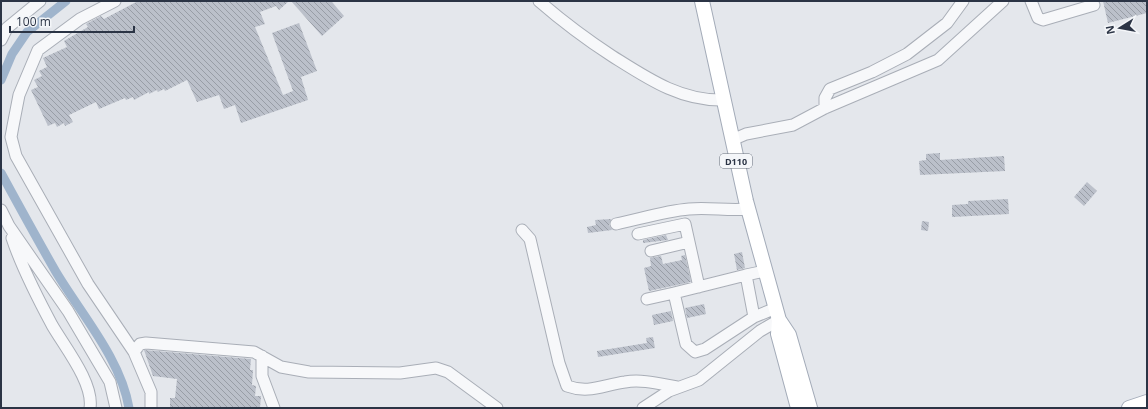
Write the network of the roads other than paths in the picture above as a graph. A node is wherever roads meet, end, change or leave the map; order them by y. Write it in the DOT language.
graph roads {
  1 [pos="40,1"];
  2 [pos="116,1"];
  3 [pos="539,1"];
  4 [pos="702,1"];
  5 [pos="963,1"];
  6 [pos="1003,1"];
  7 [pos="1031,1"];
  8 [pos="1094,5"];
  9 [pos="4,27"];
  10 [pos="1,40"];
  11 [pos="723,100"];
  12 [pos="825,108"];
  13 [pos="732,140"];
  14 [pos="1,210"];
  15 [pos="748,210"];
  16 [pos="616,224"];
  17 [pos="8,226"];
  18 [pos="522,230"];
  19 [pos="638,234"];
  20 [pos="689,242"];
  21 [pos="651,251"];
  22 [pos="765,271"];
  23 [pos="746,275"];
  24 [pos="699,287"];
  25 [pos="674,293"];
  26 [pos="647,299"];
  27 [pos="777,314"];
  28 [pos="754,317"];
  29 [pos="134,352"];
  30 [pos="262,356"];
  31 [pos="677,387"];
  32 [pos="1147,402"];
  33 [pos="90,408"];
  34 [pos="116,408"];
  35 [pos="152,408"];
  36 [pos="274,408"];
  37 [pos="497,408"];
  38 [pos="643,408"];
  39 [pos="798,408"];
  40 [pos="810,408"];
  41 [pos="1129,408"];
  1 -- 9 [label="lane"];
  2 -- 29 [label="lane"];
  3 -- 11 [label="lane"];
  4 -- 11 [label="main road, D110"];
  5 -- 12 [label="lane"];
  6 -- 12 [label="lane"];
  7 -- 8 [label="lane"];
  9 -- 10 [label="lane"];
  11 -- 13 [label="main road, D110"];
  12 -- 13 [label="lane"];
  13 -- 15 [label="main road, D110"];
  14 -- 17 [label="lane"];
  15 -- 16 [label="lane"];
  15 -- 22 [label="main road, D110"];
  17 -- 33 [label="lane"];
  17 -- 34 [label="lane"];
  18 -- 31 [label="lane"];
  19 -- 20 [label="lane"];
  20 -- 21 [label="lane"];
  20 -- 24 [label="lane"];
  22 -- 23 [label="lane"];
  22 -- 27 [label="main road, D110"];
  23 -- 24 [label="lane"];
  23 -- 28 [label="lane"];
  24 -- 25 [label="lane"];
  25 -- 26 [label="lane"];
  25 -- 28 [label="lane"];
  27 -- 28 [label="lane"];
  27 -- 31 [label="lane"];
  27 -- 39 [label="main road, D110"];
  27 -- 40 [label="main road, D110"];
  29 -- 30 [label="lane"];
  29 -- 35 [label="lane"];
  30 -- 36 [label="lane"];
  30 -- 37 [label="lane"];
  31 -- 38 [label="lane"];
  32 -- 41 [label="main road"];
}
